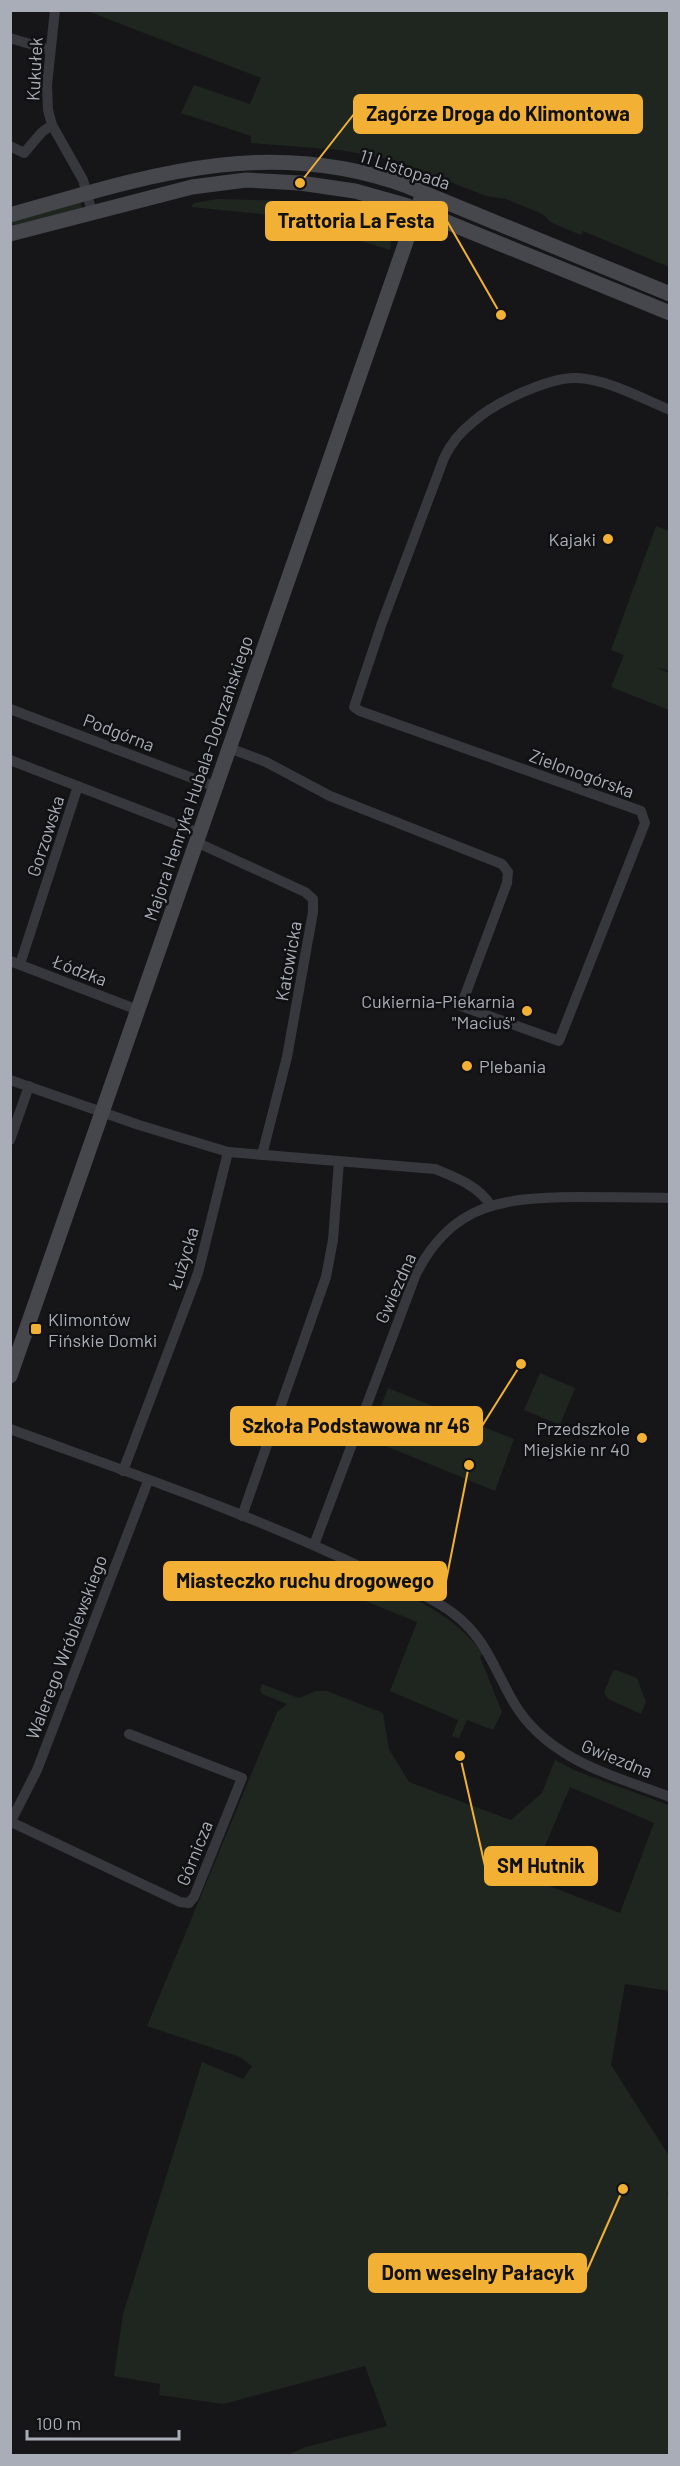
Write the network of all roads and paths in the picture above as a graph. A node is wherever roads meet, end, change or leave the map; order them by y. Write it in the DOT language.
graph roads {
  1 [pos="55,10"];
  2 [pos="10,38"];
  3 [pos="50,50"];
  4 [pos="52,125"];
  5 [pos="10,146"];
  6 [pos="86,193"];
  7 [pos="423,193"];
  8 [pos="417,209"];
  9 [pos="92,212"];
  10 [pos="10,215"];
  11 [pos="10,234"];
  12 [pos="616,272"];
  13 [pos="609,288"];
  14 [pos="669,294"];
  15 [pos="669,313"];
  16 [pos="669,410"];
  17 [pos="10,709"];
  18 [pos="229,748"];
  19 [pos="10,760"];
  20 [pos="78,786"];
  21 [pos="216,786"];
  22 [pos="198,838"];
  23 [pos="15,962"];
  24 [pos="138,1010"];
  25 [pos="10,1080"];
  26 [pos="29,1086"];
  27 [pos="103,1112"];
  28 [pos="10,1140"];
  29 [pos="228,1152"];
  30 [pos="262,1155"];
  31 [pos="339,1161"];
  32 [pos="669,1198"];
  33 [pos="491,1206"];
  34 [pos="10,1376"];
  35 [pos="10,1430"];
  36 [pos="123,1471"];
  37 [pos="148,1481"];
  38 [pos="242,1516"];
  39 [pos="314,1545"];
  40 [pos="129,1734"];
  41 [pos="669,1797"];
  42 [pos="11,1822"];
  1 -- 3 [label="street, Kukułek"];
  2 -- 3 [label="street"];
  3 -- 4 [label="street, Kukułek"];
  4 -- 5 [label="street"];
  4 -- 6 [label="street, Kukułek"];
  6 -- 7 [label="main road, 11 Listopada"];
  6 -- 9 [label="street, Kukułek"];
  6 -- 10 [label="main road, 11 Listopada"];
  7 -- 8 [label="main road, Majora Henryka Hubala-Dobrzańskiego"];
  7 -- 12 [label="main road, 11 Listopada"];
  8 -- 9 [label="main road, 11 Listopada"];
  8 -- 13 [label="main road, 11 Listopada"];
  8 -- 18 [label="main road, Majora Henryka Hubala-Dobrzańskiego"];
  9 -- 11 [label="main road, 11 Listopada"];
  12 -- 13 [label="main road"];
  12 -- 14 [label="main road, 11 Listopada"];
  13 -- 15 [label="main road, 11 Listopada"];
  16 -- 18 [label="street, Zielonogórska"];
  17 -- 21 [label="street, Podgórna"];
  18 -- 21 [label="main road, Majora Henryka Hubala-Dobrzańskiego"];
  19 -- 20 [label="street"];
  20 -- 22 [label="street"];
  20 -- 23 [label="street, Gorzowska"];
  21 -- 22 [label="main road, Majora Henryka Hubala-Dobrzańskiego"];
  22 -- 24 [label="main road, Majora Henryka Hubala-Dobrzańskiego"];
  22 -- 30 [label="street, Katowicka"];
  23 -- 24 [label="street, Łódzka"];
  24 -- 27 [label="main road, Majora Henryka Hubala-Dobrzańskiego"];
  25 -- 26 [label="street"];
  26 -- 27 [label="street"];
  26 -- 28 [label="street"];
  27 -- 29 [label="street"];
  27 -- 34 [label="main road, Majora Henryka Hubala-Dobrzańskiego"];
  29 -- 30 [label="street"];
  29 -- 36 [label="street, Łużycka"];
  30 -- 31 [label="street"];
  31 -- 33 [label="street"];
  31 -- 38 [label="street"];
  32 -- 33 [label="street, Gwiezdna"];
  33 -- 39 [label="street, Gwiezdna"];
  35 -- 36 [label="street, Gwiezdna"];
  36 -- 37 [label="street, Gwiezdna"];
  37 -- 38 [label="street, Gwiezdna"];
  37 -- 42 [label="street, Walerego Wróblewskiego"];
  38 -- 39 [label="street, Gwiezdna"];
  39 -- 41 [label="street, Gwiezdna"];
  40 -- 42 [label="street, Górnicza"];
}
